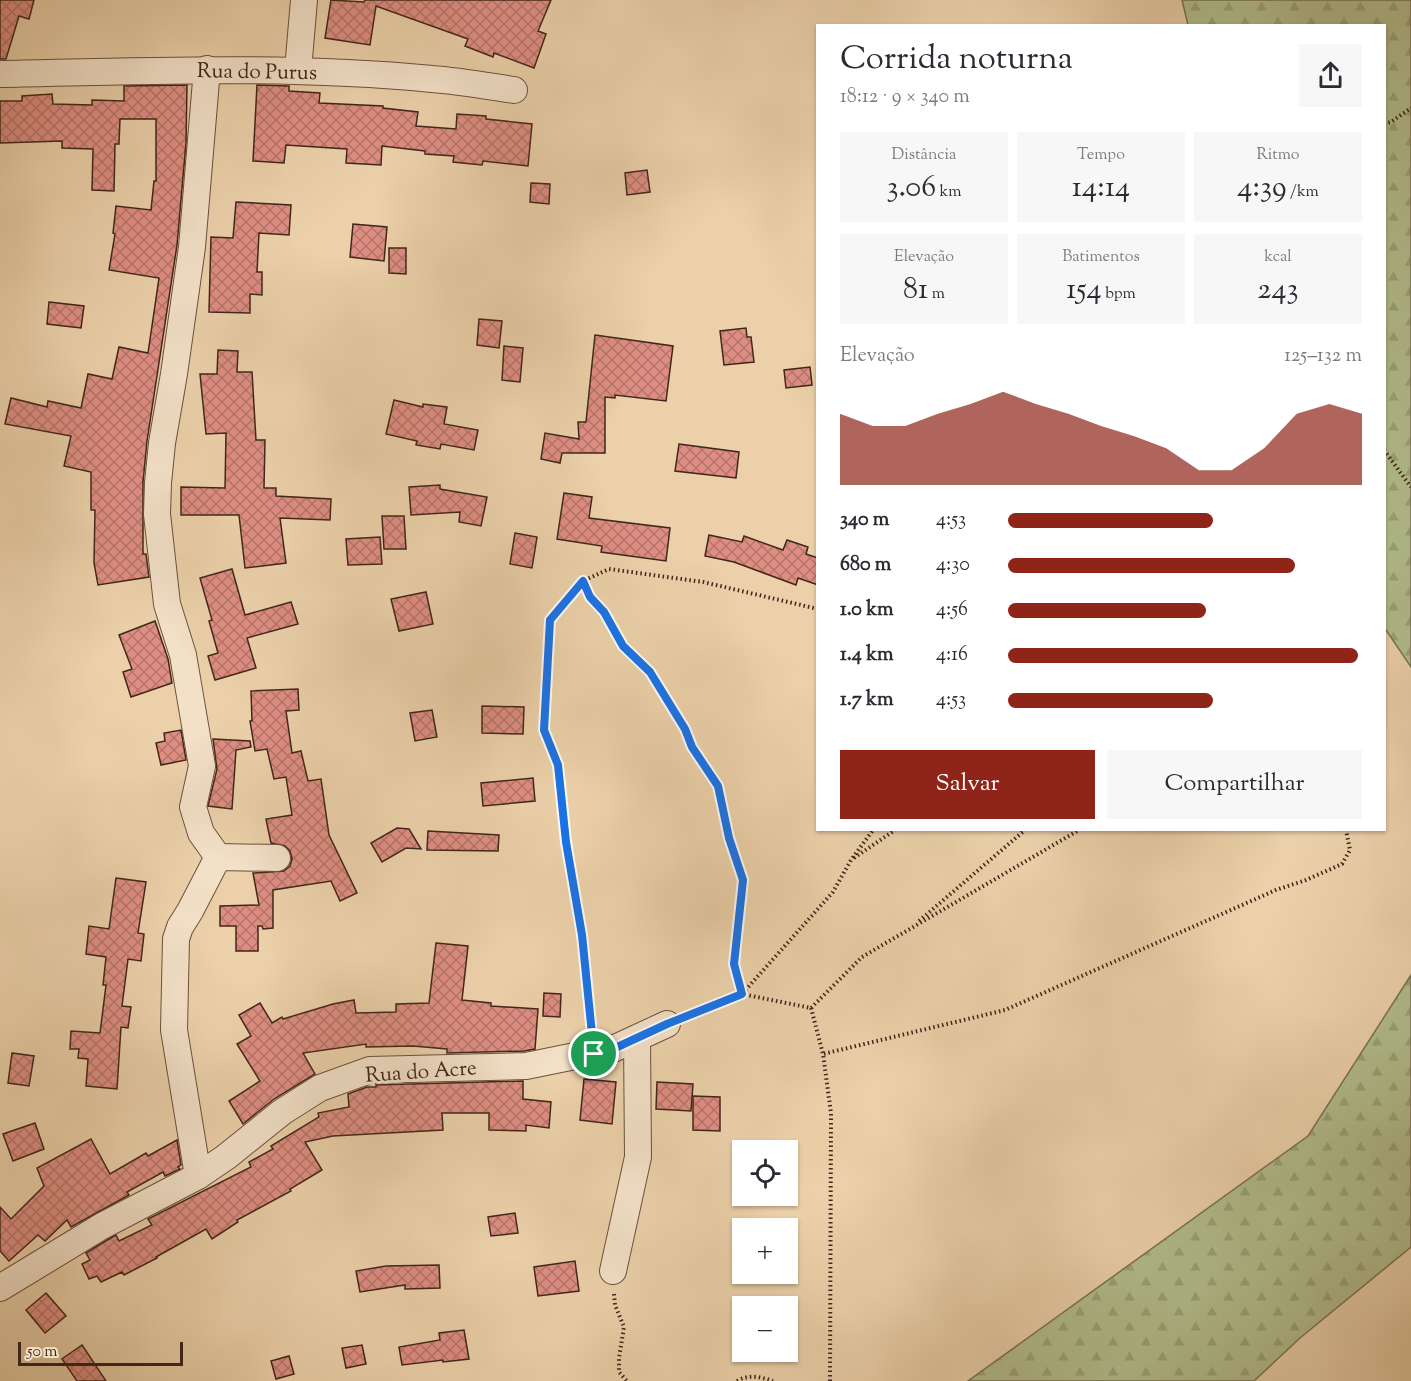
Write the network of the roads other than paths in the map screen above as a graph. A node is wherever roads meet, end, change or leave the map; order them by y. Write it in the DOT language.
graph roads {
  1 [pos="304,0"];
  2 [pos="207,69"];
  3 [pos="298,70"];
  4 [pos="0,74"];
  5 [pos="513,90"];
  6 [pos="218,857"];
  7 [pos="277,858"];
  8 [pos="667,1024"];
  9 [pos="637,1039"];
  10 [pos="198,1176"];
  11 [pos="613,1271"];
  12 [pos="0,1288"];
  1 -- 3 [label="street"];
  2 -- 3 [label="street, Rua do Purus"];
  2 -- 4 [label="street, Rua do Purus"];
  2 -- 6 [label="street"];
  3 -- 5 [label="street, Rua do Purus"];
  6 -- 7 [label="street"];
  6 -- 10 [label="street"];
  8 -- 9 [label="street, Rua do Acre"];
  9 -- 10 [label="street, Rua do Acre"];
  9 -- 11 [label="street"];
  10 -- 12 [label="street, Rua do Acre"];
}
